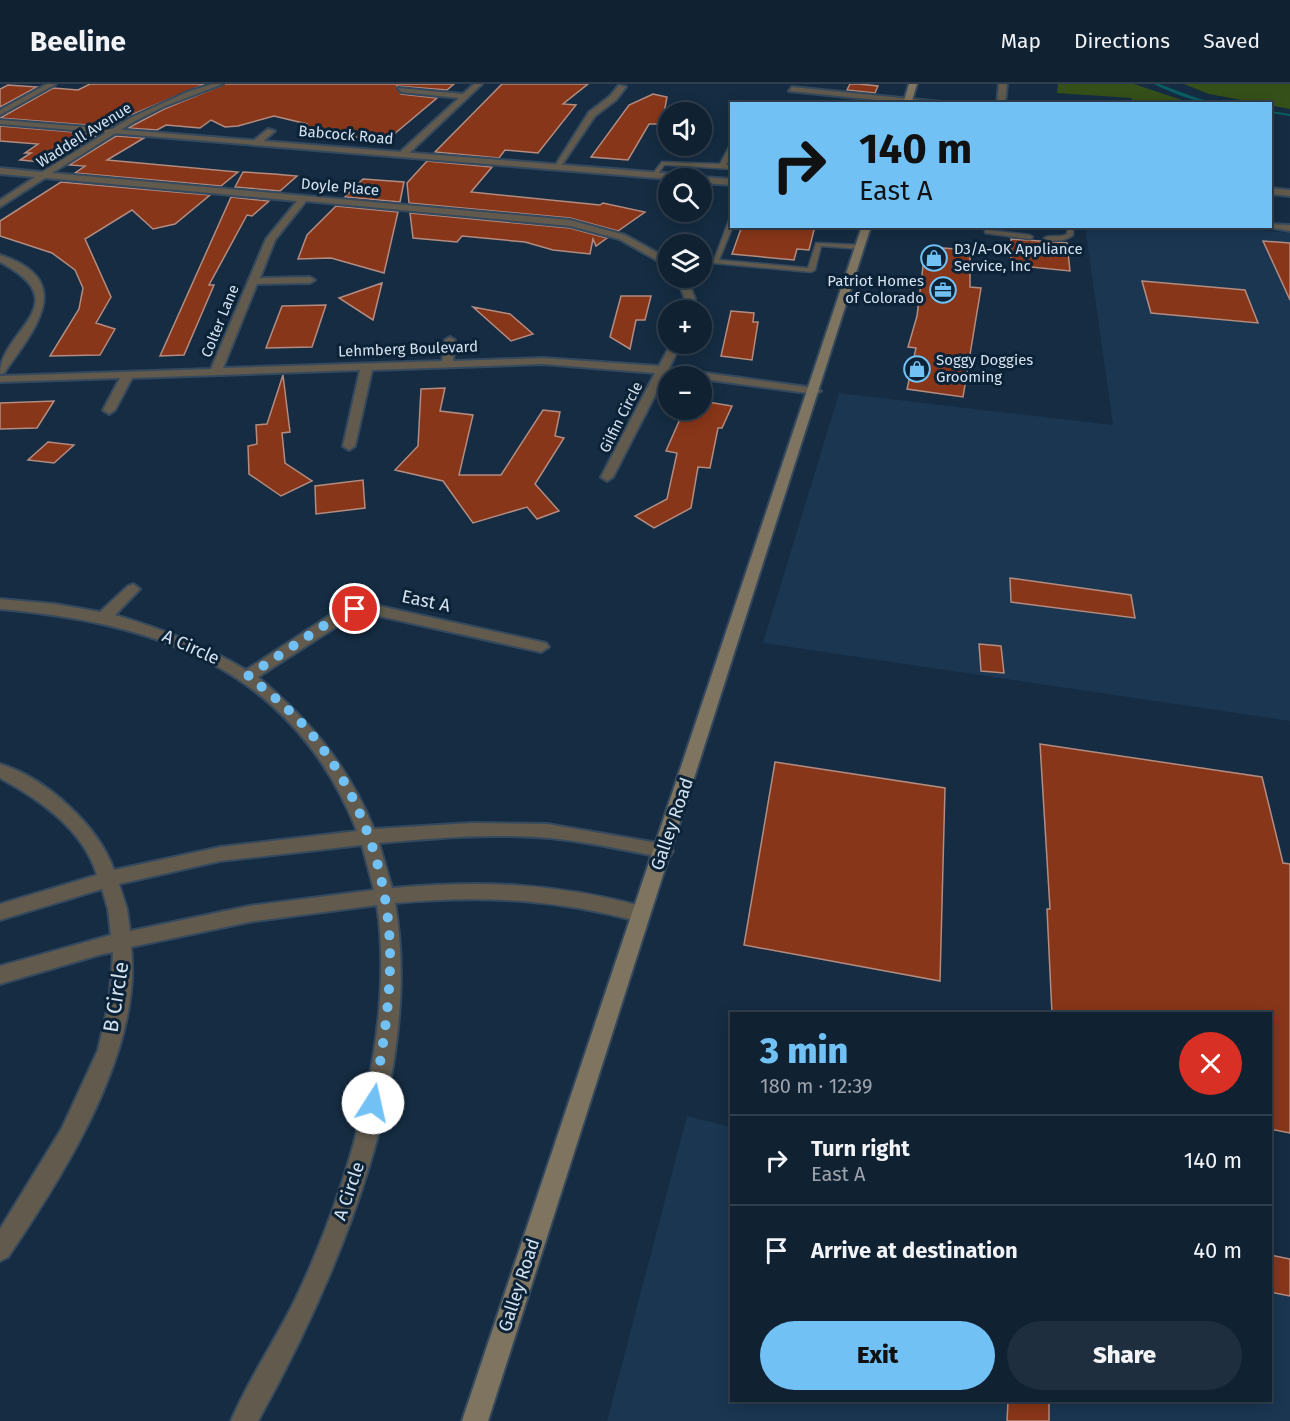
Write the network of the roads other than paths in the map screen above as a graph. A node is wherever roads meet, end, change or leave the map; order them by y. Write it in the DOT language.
graph roads {
  1 [pos="52,84"];
  2 [pos="219,84"];
  3 [pos="478,84"];
  4 [pos="913,84"];
  5 [pos="1003,84"];
  6 [pos="622,87"];
  7 [pos="401,90"];
  8 [pos="792,90"];
  9 [pos="464,96"];
  10 [pos="907,102"];
  11 [pos="1001,102"];
  12 [pos="0,113"];
  13 [pos="0,122"];
  14 [pos="115,131"];
  15 [pos="271,131"];
  16 [pos="256,143"];
  17 [pos="730,151"];
  18 [pos="402,155"];
  19 [pos="722,166"];
  20 [pos="556,167"];
  21 [pos="730,167"];
  22 [pos="0,171"];
  23 [pos="45,175"];
  24 [pos="654,176"];
  25 [pos="658,176"];
  26 [pos="712,181"];
  27 [pos="730,182"];
  28 [pos="1272,191"];
  29 [pos="1290,193"];
  30 [pos="303,199"];
  31 [pos="0,204"];
  32 [pos="730,225"];
  33 [pos="1272,226"];
  34 [pos="866,228"];
  35 [pos="1070,228"];
  36 [pos="1290,228"];
  37 [pos="987,232"];
  38 [pos="1030,237"];
  39 [pos="1047,238"];
  40 [pos="861,247"];
  41 [pos="658,255"];
  42 [pos="0,258"];
  43 [pos="310,280"];
  44 [pos="253,281"];
  45 [pos="450,340"];
  46 [pos="447,363"];
  47 [pos="367,366"];
  48 [pos="658,370"];
  49 [pos="0,371"];
  50 [pos="216,371"];
  51 [pos="128,374"];
  52 [pos="712,377"];
  53 [pos="658,378"];
  54 [pos="0,379"];
  55 [pos="816,391"];
  56 [pos="109,410"];
  57 [pos="349,446"];
  58 [pos="607,477"];
  59 [pos="133,590"];
  60 [pos="0,604"];
  61 [pos="105,616"];
  62 [pos="541,647"];
  63 [pos="248,676"];
  64 [pos="0,770"];
  65 [pos="370,837"];
  66 [pos="664,851"];
  67 [pos="111,878"];
  68 [pos="386,896"];
  69 [pos="0,912"];
  70 [pos="641,914"];
  71 [pos="124,939"];
  72 [pos="0,975"];
  73 [pos="0,1249"];
  74 [pos="244,1421"];
  75 [pos="475,1421"];
  1 -- 12 [label="street"];
  2 -- 14 [label="street, Waddell Avenue"];
  3 -- 9 [label="street"];
  4 -- 10 [label="main road"];
  5 -- 11 [label="street"];
  6 -- 20 [label="street"];
  7 -- 9 [label="street"];
  8 -- 10 [label="street"];
  9 -- 18 [label="street"];
  13 -- 14 [label="street, Babcock Road"];
  14 -- 16 [label="street, Babcock Road"];
  14 -- 23 [label="street, Waddell Avenue"];
  15 -- 16 [label="street"];
  16 -- 18 [label="street, Babcock Road"];
  17 -- 19 [label="lane"];
  18 -- 20 [label="street, Babcock Road"];
  19 -- 21 [label="lane"];
  19 -- 24 [label="lane"];
  20 -- 24 [label="street, Babcock Road"];
  22 -- 23 [label="street, Doyle Place"];
  23 -- 30 [label="street, Doyle Place"];
  23 -- 31 [label="street, Waddell Avenue"];
  24 -- 25 [label="street, Babcock Road"];
  26 -- 27 [label="street"];
  28 -- 29 [label="street"];
  30 -- 41 [label="street, Doyle Place"];
  30 -- 44 [label="street, Colter Lane"];
  32 -- 40 [label="lane"];
  33 -- 36 [label="street"];
  34 -- 40 [label="main road, Galley Road"];
  35 -- 39 [label="lane"];
  37 -- 38 [label="lane"];
  40 -- 55 [label="main road, Galley Road"];
  42 -- 49 [label="street"];
  43 -- 44 [label="street, Colter Lane"];
  44 -- 50 [label="street, Colter Lane"];
  45 -- 46 [label="street"];
  46 -- 47 [label="street, Lehmberg Boulevard"];
  46 -- 48 [label="street, Lehmberg Boulevard"];
  47 -- 50 [label="street, Lehmberg Boulevard"];
  47 -- 57 [label="street"];
  50 -- 51 [label="street, Lehmberg Boulevard"];
  51 -- 54 [label="street, Lehmberg Boulevard"];
  51 -- 56 [label="street"];
  52 -- 55 [label="street, Lehmberg Boulevard"];
  53 -- 58 [label="street, Gilfin Circle"];
  55 -- 66 [label="main road, Galley Road"];
  59 -- 61 [label="street"];
  60 -- 61 [label="street, A Circle"];
  61 -- 63 [label="street, A Circle"];
  62 -- 63 [label="street, East A"];
  63 -- 65 [label="street, A Circle"];
  64 -- 67 [label="street, B Circle"];
  65 -- 66 [label="street"];
  65 -- 67 [label="street"];
  65 -- 68 [label="street, A Circle"];
  66 -- 70 [label="main road, Galley Road"];
  67 -- 69 [label="street"];
  67 -- 71 [label="street, B Circle"];
  68 -- 70 [label="street"];
  68 -- 71 [label="street"];
  68 -- 74 [label="street, A Circle"];
  70 -- 75 [label="main road, Galley Road"];
  71 -- 72 [label="street"];
  71 -- 73 [label="street, B Circle"];
}
